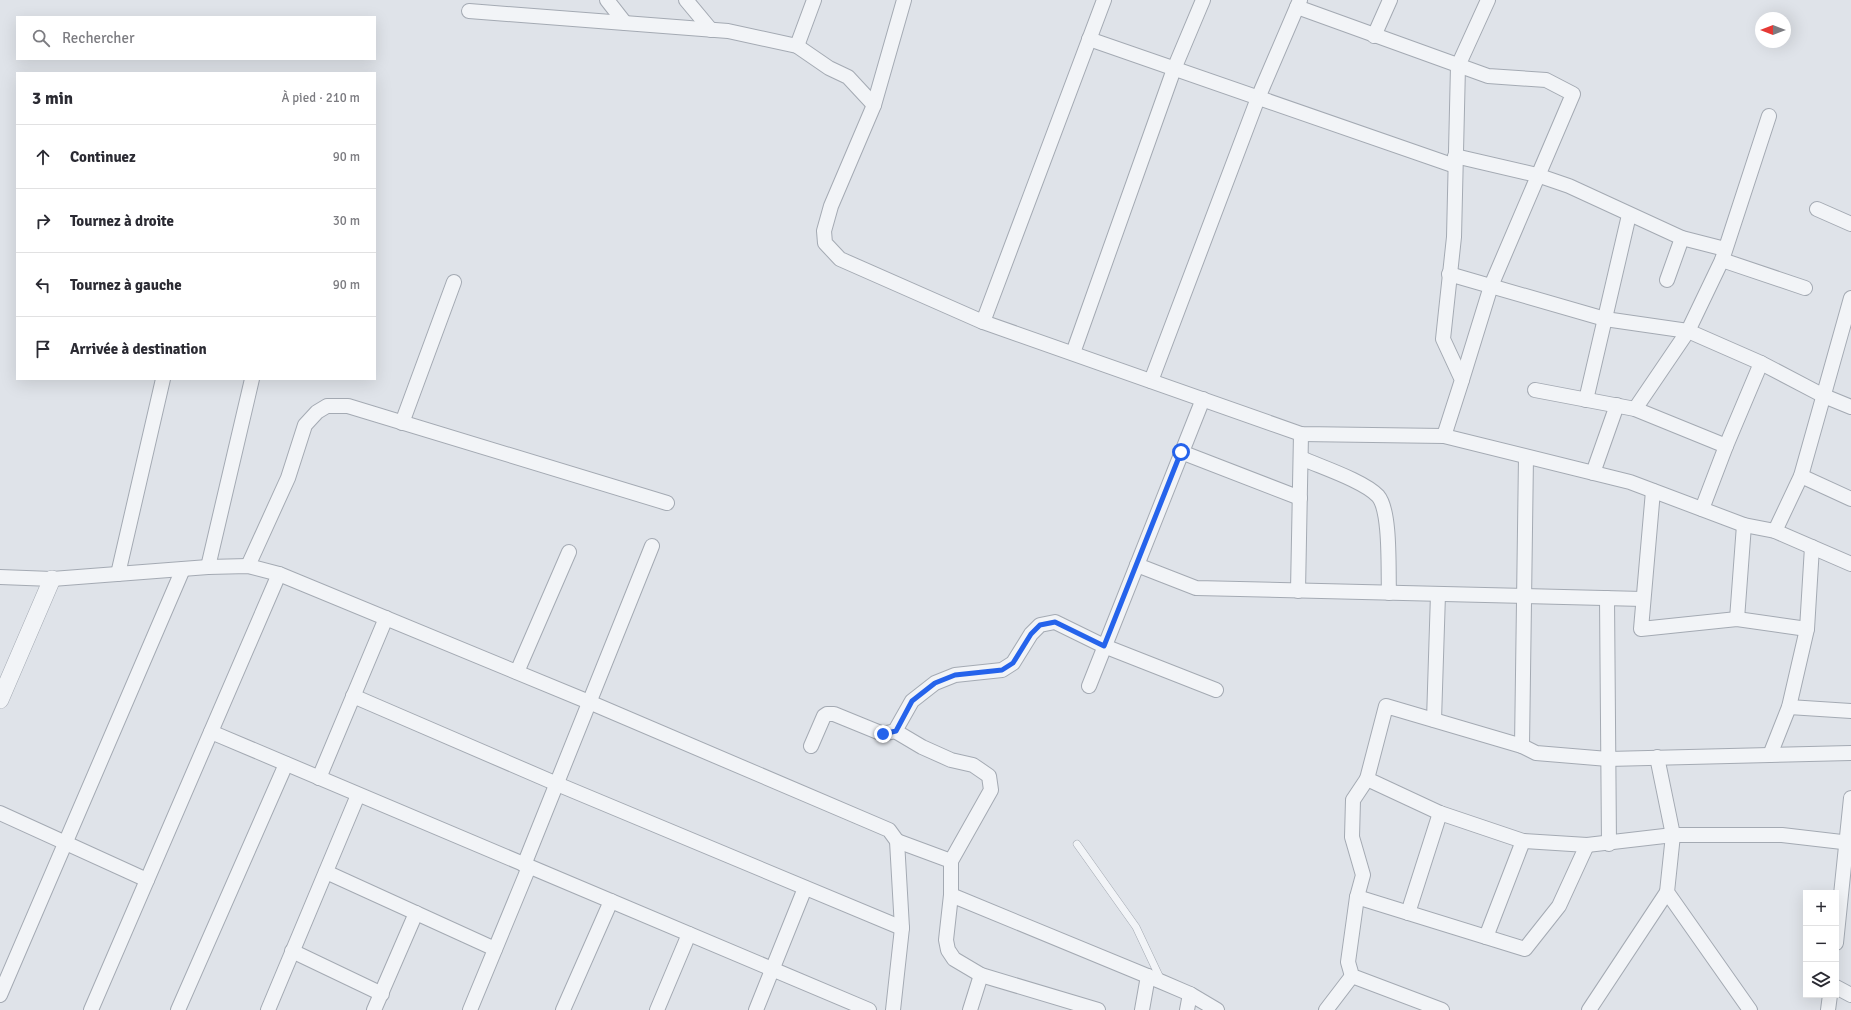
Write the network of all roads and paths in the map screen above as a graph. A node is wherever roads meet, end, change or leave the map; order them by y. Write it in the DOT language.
graph roads {
  1 [pos="607,0"];
  2 [pos="814,0"];
  3 [pos="904,0"];
  4 [pos="1203,0"];
  5 [pos="1390,0"];
  6 [pos="1488,0"];
  7 [pos="1102,2"];
  8 [pos="692,3"];
  9 [pos="1298,4"];
  10 [pos="469,11"];
  11 [pos="625,23"];
  12 [pos="711,30"];
  13 [pos="1374,36"];
  14 [pos="1089,39"];
  15 [pos="797,46"];
  16 [pos="1458,66"];
  17 [pos="1174,68"];
  18 [pos="1258,98"];
  19 [pos="874,105"];
  20 [pos="1769,116"];
  21 [pos="1455,161"];
  22 [pos="1537,175"];
  23 [pos="1817,208"];
  24 [pos="1629,215"];
  25 [pos="1851,224"];
  26 [pos="1682,238"];
  27 [pos="1724,255"];
  28 [pos="1449,274"];
  29 [pos="1667,280"];
  30 [pos="454,282"];
  31 [pos="1491,286"];
  32 [pos="1805,288"];
  33 [pos="1851,298"];
  34 [pos="1605,319"];
  35 [pos="983,322"];
  36 [pos="1688,331"];
  37 [pos="1073,353"];
  38 [pos="1761,363"];
  39 [pos="163,380"];
  40 [pos="252,380"];
  41 [pos="1462,380"];
  42 [pos="1151,381"];
  43 [pos="1535,390"];
  44 [pos="1824,396"];
  45 [pos="1202,399"];
  46 [pos="1586,400"];
  47 [pos="1617,405"];
  48 [pos="1851,407"];
  49 [pos="1635,409"];
  50 [pos="402,423"];
  51 [pos="1302,434"];
  52 [pos="1444,436"];
  53 [pos="1726,446"];
  54 [pos="1181,452"];
  55 [pos="1526,457"];
  56 [pos="1301,458"];
  57 [pos="1593,473"];
  58 [pos="1801,476"];
  59 [pos="1653,491"];
  60 [pos="1850,496"];
  61 [pos="1300,498"];
  62 [pos="667,503"];
  63 [pos="1702,509"];
  64 [pos="1744,525"];
  65 [pos="1776,531"];
  66 [pos="652,546"];
  67 [pos="1812,547"];
  68 [pos="569,552"];
  69 [pos="1851,564"];
  70 [pos="1137,565"];
  71 [pos="248,566"];
  72 [pos="208,567"];
  73 [pos="184,569"];
  74 [pos="118,574"];
  75 [pos="279,574"];
  76 [pos="0,577"];
  77 [pos="52,579"];
  78 [pos="1298,591"];
  79 [pos="1389,593"];
  80 [pos="1438,594"];
  81 [pos="1524,596"];
  82 [pos="1607,598"];
  83 [pos="1643,599"];
  84 [pos="386,618"];
  85 [pos="1736,619"];
  86 [pos="1807,629"];
  87 [pos="1104,646"];
  88 [pos="517,672"];
  89 [pos="1089,686"];
  90 [pos="1216,690"];
  91 [pos="353,696"];
  92 [pos="0,700"];
  93 [pos="589,702"];
  94 [pos="1789,707"];
  95 [pos="1851,711"];
  96 [pos="1434,720"];
  97 [pos="896,731"];
  98 [pos="211,732"];
  99 [pos="811,746"];
  100 [pos="1522,746"];
  101 [pos="1851,753"];
  102 [pos="1770,755"];
  103 [pos="1657,758"];
  104 [pos="1608,759"];
  105 [pos="286,764"];
  106 [pos="319,778"];
  107 [pos="1367,778"];
  108 [pos="557,784"];
  109 [pos="358,795"];
  110 [pos="1851,798"];
  111 [pos="0,813"];
  112 [pos="1440,813"];
  113 [pos="1673,835"];
  114 [pos="897,841"];
  115 [pos="1523,841"];
  116 [pos="1849,843"];
  117 [pos="65,844"];
  118 [pos="1077,844"];
  119 [pos="1609,844"];
  120 [pos="1587,845"];
  121 [pos="952,861"];
  122 [pos="527,866"];
  123 [pos="326,872"];
  124 [pos="147,880"];
  125 [pos="805,888"];
  126 [pos="1667,892"];
  127 [pos="951,895"];
  128 [pos="1357,898"];
  129 [pos="611,901"];
  130 [pos="416,913"];
  131 [pos="1408,913"];
  132 [pos="1838,926"];
  133 [pos="902,928"];
  134 [pos="689,934"];
  135 [pos="1486,937"];
  136 [pos="495,949"];
  137 [pos="292,952"];
  138 [pos="773,969"];
  139 [pos="981,975"];
  140 [pos="1148,976"];
  141 [pos="1352,976"];
  142 [pos="1162,982"];
  143 [pos="1839,989"];
  144 [pos="382,994"];
  145 [pos="1190,994"];
  146 [pos="1851,995"];
  147 [pos="0,996"];
  148 [pos="1830,998"];
  149 [pos="1058,1004"];
  150 [pos="91,1010"];
  151 [pos="178,1010"];
  152 [pos="268,1010"];
  153 [pos="374,1010"];
  154 [pos="470,1010"];
  155 [pos="564,1010"];
  156 [pos="657,1010"];
  157 [pos="756,1010"];
  158 [pos="870,1010"];
  159 [pos="893,1010"];
  160 [pos="970,1010"];
  161 [pos="1098,1010"];
  162 [pos="1142,1010"];
  163 [pos="1187,1010"];
  164 [pos="1216,1010"];
  165 [pos="1326,1010"];
  166 [pos="1442,1010"];
  167 [pos="1589,1010"];
  168 [pos="1750,1010"];
  169 [pos="1828,1010"];
  1 -- 11 [label="street"];
  2 -- 15 [label="street"];
  3 -- 19 [label="street"];
  4 -- 17 [label="street"];
  5 -- 13 [label="street"];
  6 -- 16 [label="street"];
  7 -- 14 [label="street"];
  8 -- 12 [label="street"];
  9 -- 13 [label="street"];
  9 -- 18 [label="street"];
  10 -- 11 [label="street"];
  11 -- 12 [label="street"];
  12 -- 15 [label="street"];
  13 -- 16 [label="street"];
  14 -- 17 [label="street"];
  14 -- 35 [label="street"];
  15 -- 19 [label="street"];
  16 -- 21 [label="street"];
  16 -- 22 [label="street"];
  17 -- 18 [label="street"];
  17 -- 37 [label="street"];
  18 -- 21 [label="street"];
  18 -- 42 [label="street"];
  19 -- 35 [label="street"];
  20 -- 27 [label="street"];
  21 -- 22 [label="street"];
  21 -- 28 [label="street"];
  22 -- 24 [label="street"];
  22 -- 31 [label="street"];
  23 -- 25 [label="street"];
  24 -- 26 [label="street"];
  24 -- 34 [label="street"];
  26 -- 27 [label="street"];
  26 -- 29 [label="street"];
  27 -- 32 [label="street"];
  27 -- 36 [label="street"];
  28 -- 31 [label="street"];
  28 -- 41 [label="street"];
  30 -- 50 [label="street"];
  31 -- 34 [label="street"];
  31 -- 41 [label="street"];
  33 -- 44 [label="street"];
  34 -- 36 [label="street"];
  34 -- 46 [label="street"];
  35 -- 37 [label="street"];
  36 -- 38 [label="street"];
  36 -- 49 [label="street"];
  37 -- 42 [label="street"];
  38 -- 44 [label="street"];
  38 -- 53 [label="street"];
  39 -- 74 [label="street"];
  40 -- 72 [label="street"];
  41 -- 52 [label="street"];
  42 -- 45 [label="street"];
  43 -- 46 [label="street"];
  44 -- 48 [label="street"];
  44 -- 58 [label="street"];
  45 -- 51 [label="street"];
  45 -- 54 [label="street"];
  46 -- 47 [label="street"];
  47 -- 49 [label="street"];
  47 -- 57 [label="street"];
  49 -- 53 [label="street"];
  50 -- 62 [label="street"];
  50 -- 71 [label="street"];
  51 -- 52 [label="street"];
  51 -- 56 [label="street"];
  52 -- 55 [label="street"];
  53 -- 63 [label="street"];
  54 -- 61 [label="street"];
  54 -- 70 [label="street"];
  55 -- 57 [label="street"];
  55 -- 81 [label="street"];
  56 -- 61 [label="street"];
  56 -- 79 [label="street"];
  57 -- 59 [label="street"];
  58 -- 60 [label="street"];
  58 -- 65 [label="street"];
  59 -- 63 [label="street"];
  59 -- 83 [label="street"];
  61 -- 78 [label="street"];
  63 -- 64 [label="street"];
  64 -- 65 [label="street"];
  64 -- 85 [label="street"];
  65 -- 67 [label="street"];
  66 -- 93 [label="street"];
  67 -- 69 [label="street"];
  67 -- 86 [label="street"];
  68 -- 88 [label="street"];
  70 -- 78 [label="street"];
  70 -- 87 [label="street"];
  71 -- 72 [label="street"];
  71 -- 75 [label="street"];
  72 -- 73 [label="street"];
  73 -- 74 [label="street"];
  73 -- 117 [label="street"];
  74 -- 77 [label="street"];
  75 -- 84 [label="street"];
  75 -- 98 [label="street"];
  76 -- 77 [label="street"];
  77 -- 92 [label="street"];
  78 -- 79 [label="street"];
  79 -- 80 [label="street"];
  80 -- 81 [label="street"];
  80 -- 96 [label="street"];
  81 -- 82 [label="street"];
  81 -- 100 [label="street"];
  82 -- 83 [label="street"];
  82 -- 104 [label="street"];
  83 -- 85 [label="street"];
  84 -- 88 [label="street"];
  84 -- 91 [label="street"];
  85 -- 86 [label="street"];
  86 -- 94 [label="street"];
  87 -- 89 [label="street"];
  87 -- 90 [label="street"];
  87 -- 97 [label="street"];
  88 -- 93 [label="street"];
  91 -- 106 [label="street"];
  91 -- 108 [label="street"];
  93 -- 108 [label="street"];
  93 -- 114 [label="street"];
  94 -- 95 [label="street"];
  94 -- 102 [label="street"];
  96 -- 100 [label="street"];
  96 -- 107 [label="street"];
  97 -- 99 [label="street"];
  97 -- 121 [label="street"];
  98 -- 105 [label="street"];
  98 -- 124 [label="street"];
  100 -- 104 [label="street"];
  101 -- 102 [label="street"];
  102 -- 103 [label="street"];
  103 -- 104 [label="street"];
  103 -- 113 [label="street"];
  104 -- 119 [label="street"];
  105 -- 106 [label="street"];
  105 -- 151 [label="street"];
  106 -- 109 [label="street"];
  107 -- 112 [label="street"];
  107 -- 128 [label="street"];
  108 -- 122 [label="street"];
  108 -- 125 [label="street"];
  109 -- 122 [label="street"];
  109 -- 123 [label="street"];
  110 -- 116 [label="street"];
  111 -- 117 [label="street"];
  112 -- 115 [label="street"];
  112 -- 131 [label="street"];
  113 -- 116 [label="street"];
  113 -- 119 [label="street"];
  113 -- 126 [label="street"];
  114 -- 121 [label="street"];
  114 -- 133 [label="street"];
  115 -- 120 [label="street"];
  115 -- 135 [label="street"];
  116 -- 132 [label="street"];
  117 -- 124 [label="street"];
  117 -- 147 [label="street"];
  118 -- 142 [label="lane"];
  119 -- 120 [label="street"];
  120 -- 135 [label="street"];
  121 -- 127 [label="street"];
  122 -- 129 [label="street"];
  122 -- 136 [label="street"];
  123 -- 130 [label="street"];
  123 -- 137 [label="street"];
  124 -- 150 [label="street"];
  125 -- 133 [label="street"];
  125 -- 138 [label="street"];
  126 -- 167 [label="street"];
  126 -- 168 [label="street"];
  127 -- 139 [label="street"];
  127 -- 140 [label="street"];
  128 -- 131 [label="street"];
  128 -- 141 [label="street"];
  129 -- 134 [label="street"];
  129 -- 155 [label="street"];
  130 -- 136 [label="street"];
  130 -- 144 [label="street"];
  131 -- 135 [label="street"];
  133 -- 159 [label="street"];
  134 -- 138 [label="street"];
  134 -- 156 [label="street"];
  136 -- 154 [label="street"];
  137 -- 144 [label="street"];
  137 -- 152 [label="street"];
  138 -- 157 [label="street"];
  138 -- 158 [label="street"];
  139 -- 149 [label="street"];
  139 -- 160 [label="street"];
  140 -- 142 [label="street"];
  140 -- 162 [label="street"];
  141 -- 165 [label="street"];
  141 -- 166 [label="street"];
  142 -- 145 [label="street"];
  143 -- 146 [label="street"];
  144 -- 153 [label="street"];
  145 -- 163 [label="street"];
  145 -- 164 [label="street"];
  148 -- 169 [label="street"];
  149 -- 161 [label="street"];
}
